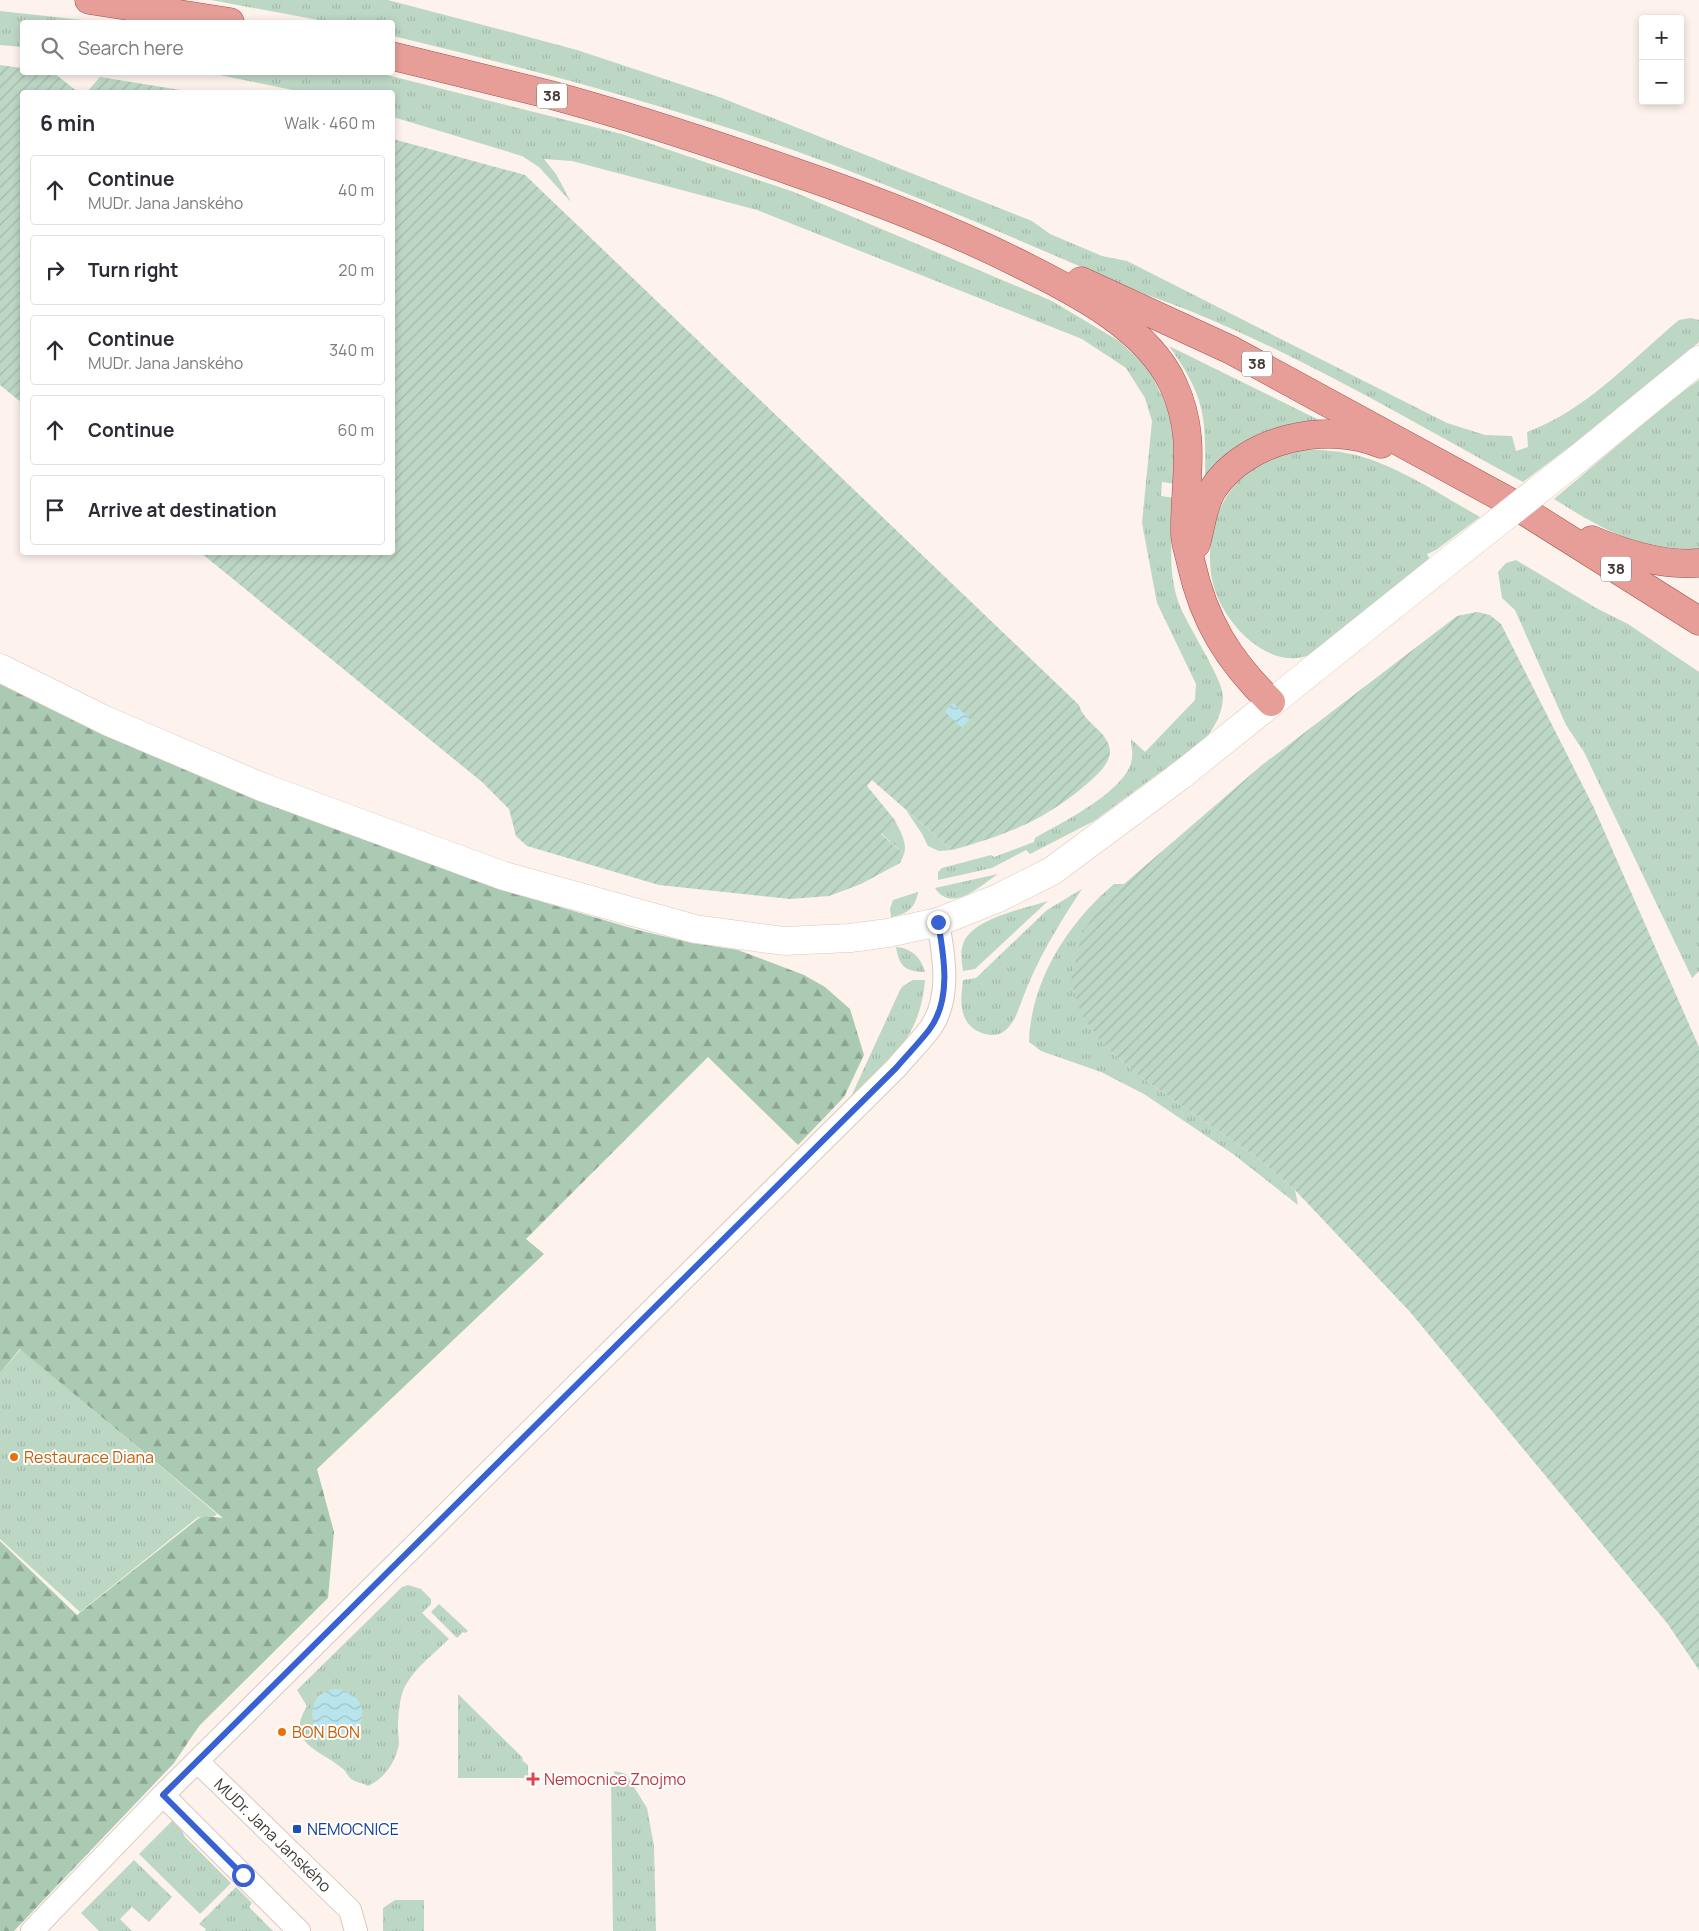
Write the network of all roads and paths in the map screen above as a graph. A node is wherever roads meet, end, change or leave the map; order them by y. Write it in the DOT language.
graph roads {
  1 [pos="88,0"];
  2 [pos="217,20"];
  3 [pos="395,57"];
  4 [pos="968,238"];
  5 [pos="1699,360"];
  6 [pos="1480,486"];
  7 [pos="1534,516"];
  8 [pos="1191,562"];
  9 [pos="1699,563"];
  10 [pos="1699,621"];
  11 [pos="0,668"];
  12 [pos="1271,702"];
  13 [pos="938,922"];
  14 [pos="198,1762"];
  15 [pos="163,1795"];
  16 [pos="32,1931"];
  17 [pos="299,1931"];
  18 [pos="356,1931"];
  1 -- 2 [label="main road"];
  3 -- 4 [label="main road, 38"];
  4 -- 6 [label="main road, 38"];
  4 -- 8 [label="main road"];
  5 -- 12 [label="main road, bridge"];
  6 -- 7 [label="main road, 38"];
  6 -- 8 [label="main road"];
  7 -- 9 [label="main road"];
  7 -- 10 [label="main road, 38"];
  8 -- 12 [label="main road"];
  11 -- 13 [label="main road"];
  12 -- 13 [label="main road"];
  13 -- 14 [label="street"];
  14 -- 15 [label="street"];
  14 -- 18 [label="street, MUDr. Jana Janského"];
  15 -- 16 [label="street"];
  15 -- 17 [label="street"];
}
